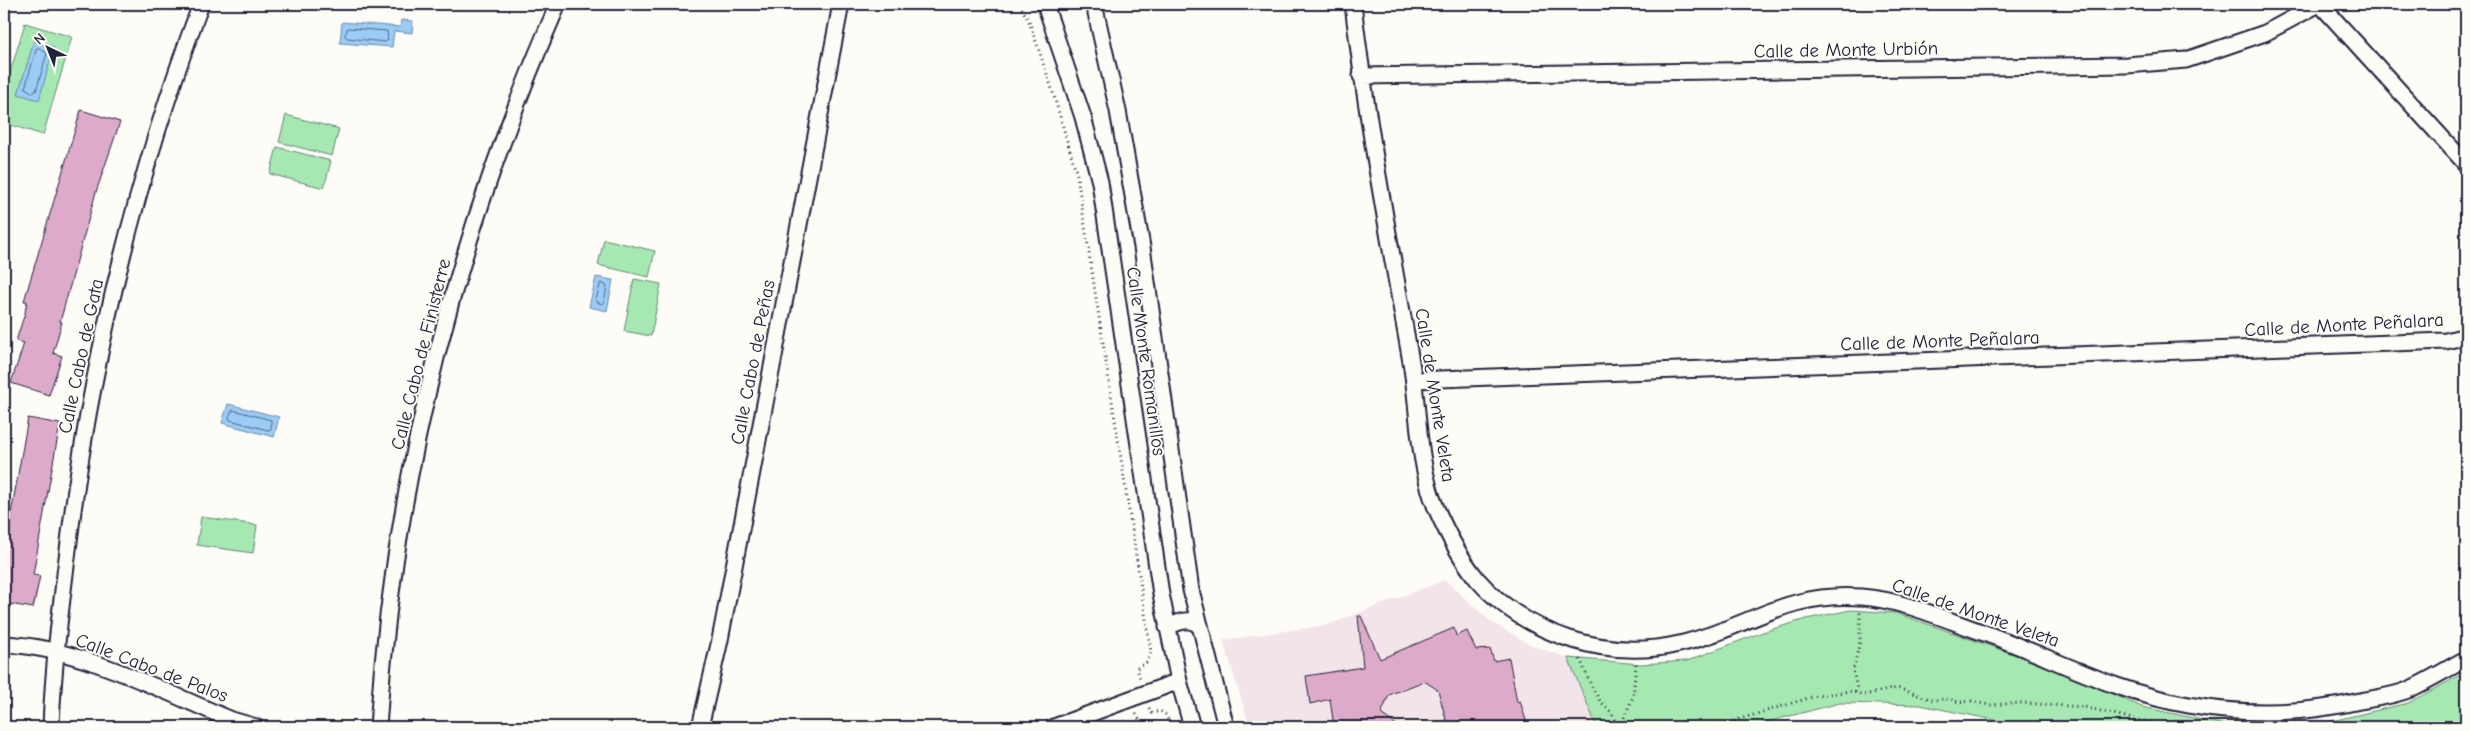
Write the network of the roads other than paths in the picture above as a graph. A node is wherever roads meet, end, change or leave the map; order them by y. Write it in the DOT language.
graph roads {
  1 [pos="201,4"];
  2 [pos="558,4"];
  3 [pos="841,4"];
  4 [pos="1045,4"];
  5 [pos="1094,4"];
  6 [pos="1353,4"];
  7 [pos="2320,4"];
  8 [pos="1362,76"];
  9 [pos="2466,164"];
  10 [pos="2466,336"];
  11 [pos="1414,380"];
  12 [pos="1167,626"];
  13 [pos="1200,627"];
  14 [pos="4,644"];
  15 [pos="55,652"];
  16 [pos="2466,659"];
  17 [pos="1179,681"];
  18 [pos="52,727"];
  19 [pos="256,727"];
  20 [pos="378,727"];
  21 [pos="700,727"];
  22 [pos="1054,727"];
  23 [pos="1192,727"];
  24 [pos="1226,727"];
  1 -- 15 [label="street, Calle Cabo de Gata"];
  2 -- 20 [label="street, Calle Cabo de Finisterre"];
  3 -- 21 [label="street, Calle Cabo de Peñas"];
  4 -- 12 [label="street, Calle Monte Romanillos"];
  5 -- 13 [label="street, Calle Monte Romanillos"];
  6 -- 8 [label="street, Calle de Monte Veleta"];
  7 -- 8 [label="street, Calle de Monte Urbión"];
  7 -- 9 [label="street"];
  8 -- 11 [label="street, Calle de Monte Veleta"];
  10 -- 11 [label="street, Calle de Monte Peñalara"];
  11 -- 16 [label="street, Calle de Monte Veleta"];
  12 -- 13 [label="street"];
  12 -- 17 [label="street, Calle Monte Romanillos"];
  13 -- 24 [label="street, Calle Monte Romanillos"];
  14 -- 15 [label="street, Calle Cabo de Palos"];
  15 -- 18 [label="street, Calle Cabo de Gata"];
  15 -- 19 [label="street, Calle Cabo de Palos"];
  17 -- 22 [label="street"];
  17 -- 23 [label="street, Calle Monte Romanillos"];
}
